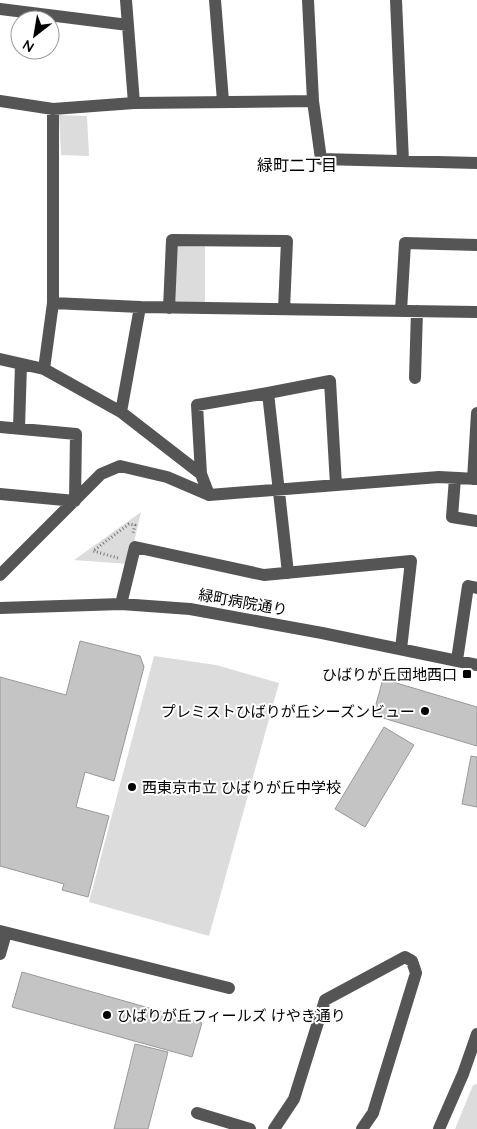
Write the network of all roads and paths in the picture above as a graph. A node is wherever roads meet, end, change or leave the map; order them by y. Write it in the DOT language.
graph roads {
  1 [pos="126,0"];
  2 [pos="215,0"];
  3 [pos="308,0"];
  4 [pos="396,0"];
  5 [pos="0,9"];
  6 [pos="128,25"];
  7 [pos="0,101"];
  8 [pos="223,101"];
  9 [pos="313,101"];
  10 [pos="134,103"];
  11 [pos="53,109"];
  12 [pos="403,161"];
  13 [pos="477,163"];
  14 [pos="477,245"];
  15 [pos="53,303"];
  16 [pos="140,307"];
  17 [pos="169,308"];
  18 [pos="284,309"];
  19 [pos="401,311"];
  20 [pos="417,311"];
  21 [pos="477,312"];
  22 [pos="0,359"];
  23 [pos="21,364"];
  24 [pos="44,369"];
  25 [pos="415,378"];
  26 [pos="268,393"];
  27 [pos="122,412"];
  28 [pos="477,412"];
  29 [pos="0,427"];
  30 [pos="18,428"];
  31 [pos="202,474"];
  32 [pos="455,478"];
  33 [pos="475,479"];
  34 [pos="336,485"];
  35 [pos="279,491"];
  36 [pos="0,494"];
  37 [pos="209,495"];
  38 [pos="75,500"];
  39 [pos="477,521"];
  40 [pos="133,535"];
  41 [pos="133,555"];
  42 [pos="288,573"];
  43 [pos="0,575"];
  44 [pos="477,588"];
  45 [pos="121,604"];
  46 [pos="0,608"];
  47 [pos="401,649"];
  48 [pos="457,660"];
  49 [pos="477,665"];
  50 [pos="3,932"];
  51 [pos="0,954"];
  52 [pos="229,988"];
  53 [pos="477,1034"];
  54 [pos="477,1071"];
  55 [pos="463,1074"];
  56 [pos="197,1113"];
  57 [pos="250,1129"];
  58 [pos="274,1129"];
  59 [pos="362,1129"];
  60 [pos="439,1129"];
  1 -- 6 [label="street"];
  2 -- 8 [label="street"];
  3 -- 9 [label="street"];
  4 -- 12 [label="street"];
  5 -- 6 [label="street"];
  6 -- 10 [label="street"];
  7 -- 11 [label="street"];
  8 -- 9 [label="street"];
  8 -- 10 [label="street"];
  9 -- 12 [label="street"];
  10 -- 11 [label="street"];
  11 -- 15 [label="street"];
  12 -- 13 [label="street"];
  14 -- 19 [label="street"];
  15 -- 16 [label="street"];
  15 -- 24 [label="street"];
  16 -- 17 [label="street"];
  16 -- 27 [label="street"];
  17 -- 18 [label="street"];
  17 -- 18 [label="street"];
  18 -- 19 [label="street"];
  19 -- 20 [label="street"];
  20 -- 21 [label="street"];
  20 -- 25 [label="street"];
  22 -- 23 [label="street"];
  23 -- 24 [label="street"];
  23 -- 30 [label="street"];
  24 -- 27 [label="street"];
  26 -- 31 [label="street"];
  26 -- 34 [label="street"];
  26 -- 35 [label="street"];
  27 -- 31 [label="street"];
  28 -- 33 [label="street"];
  29 -- 30 [label="street"];
  30 -- 38 [label="street"];
  31 -- 37 [label="street"];
  32 -- 33 [label="street"];
  32 -- 34 [label="street"];
  32 -- 39 [label="street"];
  34 -- 35 [label="street"];
  35 -- 37 [label="street"];
  35 -- 42 [label="street"];
  36 -- 38 [label="street"];
  37 -- 38 [label="street"];
  38 -- 43 [label="street"];
  40 -- 41 [label="path"];
  41 -- 42 [label="street"];
  41 -- 45 [label="street"];
  42 -- 47 [label="street"];
  44 -- 48 [label="street"];
  45 -- 46 [label="street, 緑町病院通り"];
  45 -- 47 [label="street, 緑町病院通り"];
  47 -- 48 [label="street, 緑町病院通り"];
  48 -- 49 [label="street, 緑町病院通り"];
  50 -- 51 [label="street"];
  50 -- 52 [label="street"];
  53 -- 55 [label="street"];
  54 -- 55 [label="street"];
  55 -- 60 [label="street"];
  56 -- 57 [label="street"];
  58 -- 59 [label="street"];
}
